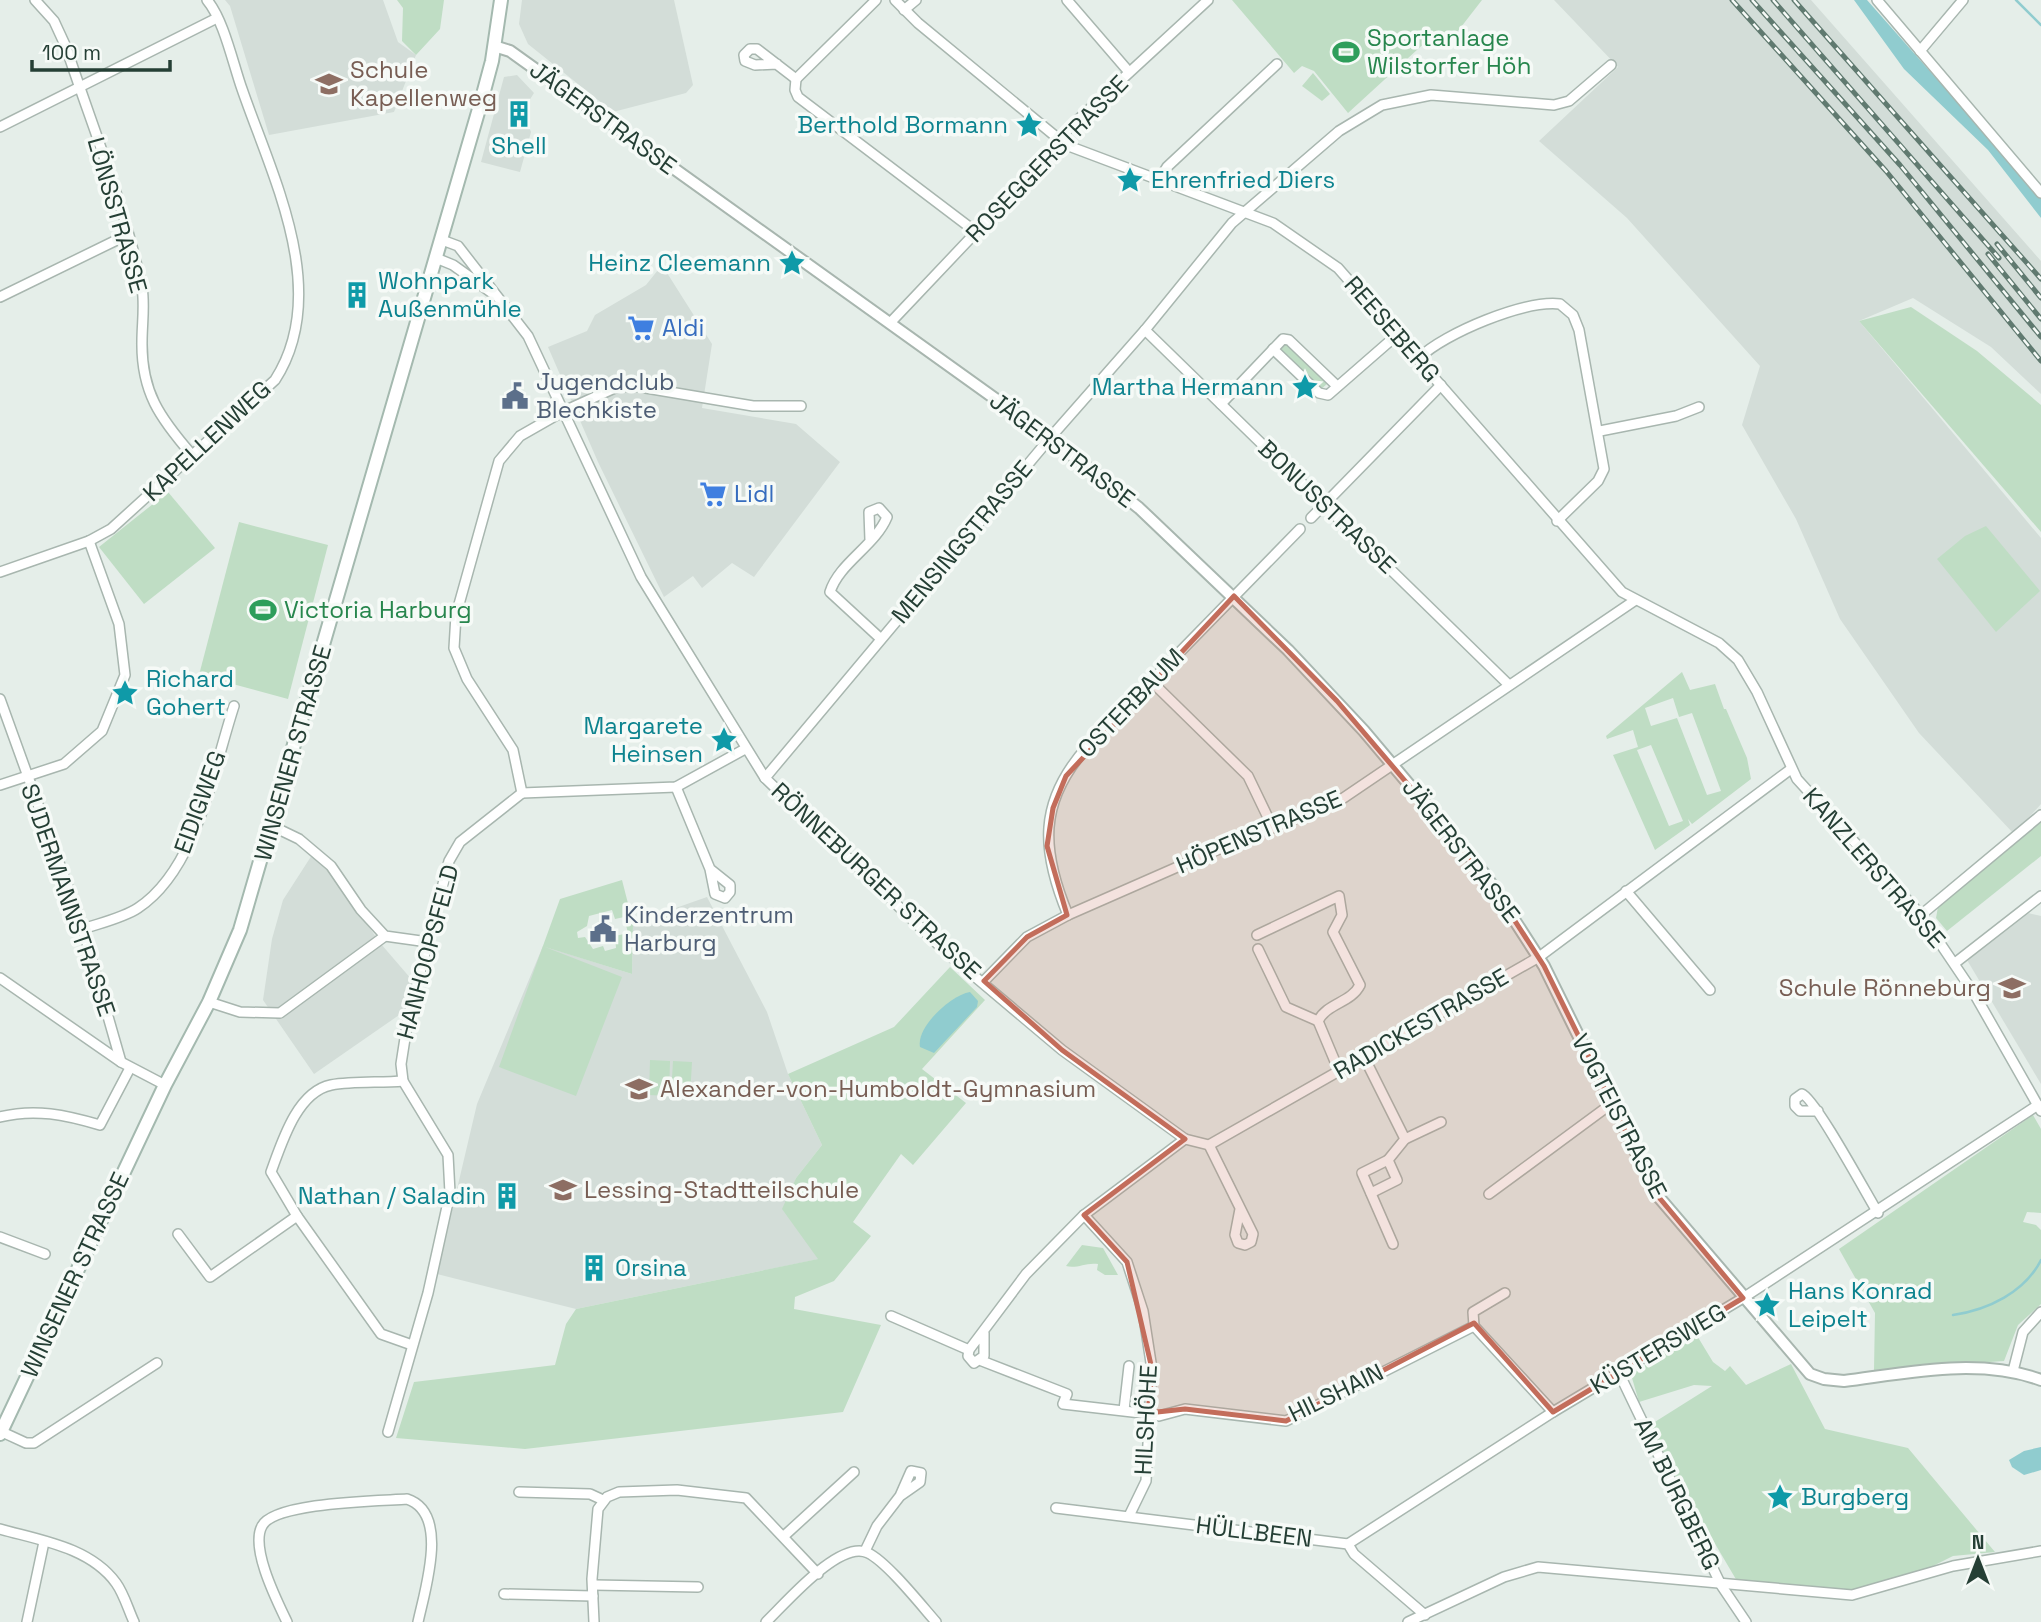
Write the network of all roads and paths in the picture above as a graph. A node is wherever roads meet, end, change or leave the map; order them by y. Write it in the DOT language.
graph roads {
  1 [pos="35,0"];
  2 [pos="207,0"];
  3 [pos="501,0"];
  4 [pos="876,0"];
  5 [pos="895,0"];
  6 [pos="916,0"];
  7 [pos="1067,0"];
  8 [pos="1208,0"];
  9 [pos="1877,0"];
  10 [pos="1962,0"];
  11 [pos="904,10"];
  12 [pos="217,18"];
  13 [pos="494,46"];
  14 [pos="1920,51"];
  15 [pos="777,64"];
  16 [pos="1277,64"];
  17 [pos="1611,65"];
  18 [pos="1129,72"];
  19 [pos="796,79"];
  20 [pos="79,88"];
  21 [pos="0,127"];
  22 [pos="1059,141"];
  23 [pos="1159,180"];
  24 [pos="2041,193"];
  25 [pos="1244,212"];
  26 [pos="976,232"];
  27 [pos="127,235"];
  28 [pos="442,240"];
  29 [pos="436,258"];
  30 [pos="0,297"];
  31 [pos="502,301"];
  32 [pos="890,323"];
  33 [pos="1145,330"];
  34 [pos="1398,334"];
  35 [pos="1273,348"];
  36 [pos="1419,358"];
  37 [pos="1441,384"];
  38 [pos="1337,386"];
  39 [pos="1222,404"];
  40 [pos="801,406"];
  41 [pos="1699,407"];
  42 [pos="562,412"];
  43 [pos="1600,431"];
  44 [pos="1049,438"];
  45 [pos="192,455"];
  46 [pos="1325,504"];
  47 [pos="1311,518"];
  48 [pos="1557,521"];
  49 [pos="1300,529"];
  50 [pos="870,540"];
  51 [pos="89,541"];
  52 [pos="0,572"];
  53 [pos="1234,596"];
  54 [pos="1634,601"];
  55 [pos="881,639"];
  56 [pos="1152,682"];
  57 [pos="1509,685"];
  58 [pos="0,699"];
  59 [pos="234,706"];
  60 [pos="745,750"];
  61 [pos="1394,765"];
  62 [pos="1791,769"];
  63 [pos="27,778"];
  64 [pos="765,778"];
  65 [pos="0,785"];
  66 [pos="676,787"];
  67 [pos="522,793"];
  68 [pos="2041,815"];
  69 [pos="272,826"];
  70 [pos="1273,828"];
  71 [pos="710,869"];
  72 [pos="1626,891"];
  73 [pos="2041,896"];
  74 [pos="1068,915"];
  75 [pos="1921,915"];
  76 [pos="83,929"];
  77 [pos="1257,935"];
  78 [pos="385,936"];
  79 [pos="428,942"];
  80 [pos="1258,949"];
  81 [pos="1539,957"];
  82 [pos="1955,963"];
  83 [pos="0,978"];
  84 [pos="984,981"];
  85 [pos="1710,990"];
  86 [pos="209,1002"];
  87 [pos="1318,1021"];
  88 [pos="1364,1058"];
  89 [pos="121,1062"];
  90 [pos="130,1068"];
  91 [pos="1339,1071"];
  92 [pos="403,1081"];
  93 [pos="165,1085"];
  94 [pos="1611,1104"];
  95 [pos="2039,1108"];
  96 [pos="1818,1111"];
  97 [pos="0,1117"];
  98 [pos="1441,1122"];
  99 [pos="1185,1139"];
  100 [pos="1405,1139"];
  101 [pos="1209,1145"];
  102 [pos="1388,1160"];
  103 [pos="1371,1193"];
  104 [pos="1489,1194"];
  105 [pos="1240,1209"];
  106 [pos="1878,1213"];
  107 [pos="1084,1215"];
  108 [pos="297,1216"];
  109 [pos="178,1234"];
  110 [pos="0,1237"];
  111 [pos="1394,1244"];
  112 [pos="45,1254"];
  113 [pos="1505,1293"];
  114 [pos="1743,1298"];
  115 [pos="2041,1312"];
  116 [pos="891,1316"];
  117 [pos="1474,1326"];
  118 [pos="984,1333"];
  119 [pos="412,1345"];
  120 [pos="969,1350"];
  121 [pos="982,1361"];
  122 [pos="157,1363"];
  123 [pos="1129,1366"];
  124 [pos="2013,1371"];
  125 [pos="1619,1373"];
  126 [pos="2041,1380"];
  127 [pos="1124,1410"];
  128 [pos="1553,1412"];
  129 [pos="1145,1413"];
  130 [pos="0,1432"];
  131 [pos="388,1432"];
  132 [pos="854,1472"];
  133 [pos="519,1492"];
  134 [pos="900,1496"];
  135 [pos="603,1500"];
  136 [pos="1056,1508"];
  137 [pos="1129,1516"];
  138 [pos="0,1529"];
  139 [pos="784,1536"];
  140 [pos="44,1542"];
  141 [pos="1348,1544"];
  142 [pos="2041,1551"];
  143 [pos="865,1552"];
  144 [pos="818,1574"];
  145 [pos="594,1585"];
  146 [pos="1721,1585"];
  147 [pos="698,1587"];
  148 [pos="504,1594"];
  149 [pos="593,1596"];
  150 [pos="1425,1615"];
  151 [pos="27,1622"];
  152 [pos="134,1622"];
  153 [pos="287,1622"];
  154 [pos="418,1622"];
  155 [pos="594,1622"];
  156 [pos="766,1622"];
  157 [pos="936,1622"];
  158 [pos="1408,1622"];
  159 [pos="1746,1622"];
  1 -- 20 [label="street, LÖNSSTRASSE"];
  2 -- 12 [label="street, KAPELLENWEG"];
  3 -- 13 [label="main road, WINSENER STRASSE"];
  4 -- 19 [label="street"];
  5 -- 11 [label="street, REESEBERG"];
  6 -- 11 [label="street"];
  7 -- 18 [label="street"];
  8 -- 18 [label="street, ROSEGGERSTRASSE"];
  9 -- 14 [label="street"];
  10 -- 14 [label="street"];
  11 -- 22 [label="street, REESEBERG"];
  12 -- 20 [label="street"];
  12 -- 45 [label="street, KAPELLENWEG"];
  13 -- 28 [label="main road, WINSENER STRASSE"];
  13 -- 32 [label="street, JÄGERSTRASSE"];
  14 -- 24 [label="street"];
  15 -- 19 [label="street"];
  16 -- 23 [label="street"];
  17 -- 25 [label="street, MENSINGSTRASSE"];
  18 -- 22 [label="street, ROSEGGERSTRASSE"];
  19 -- 26 [label="street"];
  20 -- 21 [label="street"];
  20 -- 27 [label="street, LÖNSSTRASSE"];
  22 -- 23 [label="street, REESEBERG"];
  22 -- 26 [label="street, ROSEGGERSTRASSE"];
  23 -- 25 [label="street, REESEBERG"];
  25 -- 33 [label="street, MENSINGSTRASSE"];
  25 -- 34 [label="street, REESEBERG"];
  26 -- 32 [label="street, ROSEGGERSTRASSE"];
  27 -- 30 [label="street"];
  27 -- 45 [label="street, LÖNSSTRASSE"];
  28 -- 29 [label="main road, WINSENER STRASSE"];
  28 -- 31 [label="street, RÖNNEBURGER STRASSE"];
  29 -- 31 [label="street, RÖNNEBURGER STRASSE"];
  29 -- 69 [label="main road, WINSENER STRASSE"];
  31 -- 42 [label="street, RÖNNEBURGER STRASSE"];
  32 -- 44 [label="street, JÄGERSTRASSE"];
  33 -- 39 [label="street, BONUSSTRASSE"];
  33 -- 44 [label="street, MENSINGSTRASSE"];
  34 -- 36 [label="street, REESEBERG"];
  34 -- 38 [label="street"];
  35 -- 38 [label="street"];
  35 -- 38 [label="street"];
  35 -- 39 [label="street"];
  36 -- 37 [label="street, REESEBERG"];
  36 -- 43 [label="street"];
  37 -- 46 [label="street"];
  37 -- 48 [label="street, REESEBERG"];
  39 -- 46 [label="street, BONUSSTRASSE"];
  40 -- 42 [label="street"];
  41 -- 43 [label="street"];
  42 -- 60 [label="street, RÖNNEBURGER STRASSE"];
  42 -- 67 [label="street"];
  43 -- 48 [label="street"];
  44 -- 53 [label="street, JÄGERSTRASSE"];
  44 -- 55 [label="street, MENSINGSTRASSE"];
  45 -- 51 [label="street, KAPELLENWEG"];
  46 -- 47 [label="street"];
  46 -- 57 [label="street, BONUSSTRASSE"];
  48 -- 54 [label="street, REESEBERG"];
  49 -- 53 [label="street, OSTERBAUM"];
  50 -- 55 [label="street"];
  51 -- 52 [label="street, KAPELLENWEG"];
  51 -- 63 [label="street"];
  53 -- 56 [label="street, OSTERBAUM"];
  53 -- 61 [label="street, JÄGERSTRASSE"];
  54 -- 57 [label="street, HÖPENSTRASSE"];
  54 -- 62 [label="street, REESEBERG"];
  55 -- 64 [label="street, MENSINGSTRASSE"];
  56 -- 70 [label="street"];
  56 -- 74 [label="street, OSTERBAUM"];
  57 -- 61 [label="street, HÖPENSTRASSE"];
  58 -- 63 [label="street, SUDERMANNSTRASSE"];
  59 -- 76 [label="street, EIDIGWEG"];
  60 -- 64 [label="street, RÖNNEBURGER STRASSE"];
  60 -- 66 [label="street"];
  61 -- 70 [label="street, HÖPENSTRASSE"];
  61 -- 81 [label="street, JÄGERSTRASSE"];
  62 -- 72 [label="street, RADICKESTRASSE"];
  62 -- 75 [label="street, KANZLERSTRASSE"];
  63 -- 65 [label="street"];
  63 -- 76 [label="street, SUDERMANNSTRASSE"];
  64 -- 84 [label="street, RÖNNEBURGER STRASSE"];
  66 -- 67 [label="street"];
  66 -- 71 [label="street"];
  67 -- 79 [label="street, HANHOOPSFELD"];
  68 -- 75 [label="street"];
  69 -- 78 [label="street"];
  69 -- 86 [label="main road, WINSENER STRASSE"];
  70 -- 74 [label="street, HÖPENSTRASSE"];
  72 -- 81 [label="street, RADICKESTRASSE"];
  72 -- 85 [label="street"];
  73 -- 82 [label="street"];
  74 -- 84 [label="street, HÖPENSTRASSE"];
  75 -- 82 [label="street, KANZLERSTRASSE"];
  76 -- 89 [label="street, SUDERMANNSTRASSE"];
  77 -- 87 [label="street"];
  78 -- 79 [label="street"];
  78 -- 86 [label="street"];
  79 -- 92 [label="street, HANHOOPSFELD"];
  80 -- 87 [label="street"];
  81 -- 88 [label="street, RADICKESTRASSE"];
  81 -- 94 [label="street, VOGTEISTRASSE"];
  82 -- 95 [label="street, KANZLERSTRASSE"];
  83 -- 89 [label="street"];
  84 -- 99 [label="street, RÖNNEBURGER STRASSE"];
  86 -- 93 [label="main road, WINSENER STRASSE"];
  87 -- 91 [label="street"];
  88 -- 91 [label="street, RADICKESTRASSE"];
  88 -- 100 [label="street"];
  89 -- 90 [label="street"];
  90 -- 93 [label="street"];
  90 -- 97 [label="street"];
  91 -- 101 [label="street, RADICKESTRASSE"];
  92 -- 108 [label="street"];
  92 -- 119 [label="street"];
  93 -- 130 [label="main road, WINSENER STRASSE"];
  94 -- 104 [label="street"];
  94 -- 114 [label="street, VOGTEISTRASSE"];
  95 -- 106 [label="street, KÜSTERSWEG"];
  96 -- 106 [label="street"];
  98 -- 100 [label="street"];
  99 -- 101 [label="street"];
  99 -- 107 [label="street"];
  100 -- 102 [label="street"];
  101 -- 105 [label="street"];
  102 -- 103 [label="street"];
  102 -- 103 [label="street"];
  103 -- 111 [label="street"];
  106 -- 114 [label="street, KÜSTERSWEG"];
  107 -- 118 [label="street"];
  107 -- 129 [label="street, HILSHÖHE"];
  108 -- 109 [label="street"];
  108 -- 119 [label="street"];
  110 -- 112 [label="street"];
  113 -- 117 [label="street, HILSHAIN"];
  114 -- 124 [label="street, VOGTEISTRASSE"];
  114 -- 125 [label="street, KÜSTERSWEG"];
  115 -- 124 [label="street"];
  116 -- 120 [label="street"];
  117 -- 128 [label="street"];
  117 -- 129 [label="street, HILSHAIN"];
  118 -- 120 [label="street"];
  118 -- 121 [label="street"];
  119 -- 131 [label="street"];
  120 -- 121 [label="street"];
  121 -- 127 [label="street"];
  122 -- 130 [label="street, WINSENER STRASSE"];
  123 -- 127 [label="street"];
  124 -- 126 [label="street, VOGTEISTRASSE"];
  125 -- 128 [label="street, KÜSTERSWEG"];
  125 -- 146 [label="street, AM BURGBERG"];
  127 -- 129 [label="street"];
  128 -- 141 [label="street, KÜSTERSWEG"];
  129 -- 137 [label="street, HILSHÖHE"];
  132 -- 139 [label="street"];
  133 -- 135 [label="street"];
  134 -- 143 [label="street"];
  135 -- 139 [label="street"];
  135 -- 145 [label="street"];
  136 -- 137 [label="street, HÜLLBEEN"];
  137 -- 141 [label="street, HÜLLBEEN"];
  138 -- 140 [label="street"];
  139 -- 144 [label="street"];
  140 -- 151 [label="street"];
  140 -- 152 [label="street"];
  141 -- 150 [label="street, HÜLLBEEN"];
  142 -- 146 [label="street, AM BURGBERG"];
  143 -- 144 [label="street"];
  143 -- 157 [label="street"];
  144 -- 156 [label="street"];
  145 -- 147 [label="street"];
  145 -- 149 [label="street"];
  146 -- 150 [label="street"];
  146 -- 159 [label="street"];
  148 -- 149 [label="street"];
  149 -- 155 [label="street"];
  150 -- 158 [label="street"];
  153 -- 154 [label="street"];
}
